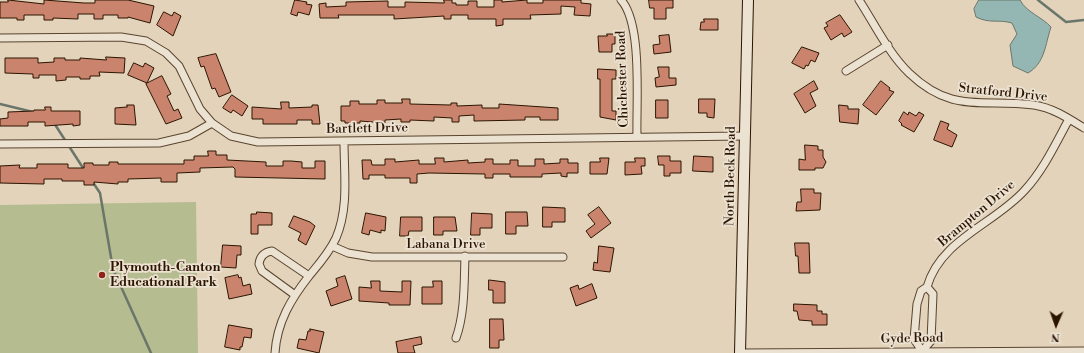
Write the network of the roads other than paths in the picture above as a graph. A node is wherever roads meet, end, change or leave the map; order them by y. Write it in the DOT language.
graph roads {
  1 [pos="621,0"];
  2 [pos="748,0"];
  3 [pos="859,0"];
  4 [pos="0,38"];
  5 [pos="888,45"];
  6 [pos="846,71"];
  7 [pos="1069,119"];
  8 [pos="212,123"];
  9 [pos="1084,128"];
  10 [pos="744,136"];
  11 [pos="637,137"];
  12 [pos="344,141"];
  13 [pos="0,144"];
  14 [pos="332,246"];
  15 [pos="465,256"];
  16 [pos="563,257"];
  17 [pos="310,276"];
  18 [pos="927,287"];
  19 [pos="295,295"];
  20 [pos="456,338"];
  21 [pos="1084,350"];
  22 [pos="922,351"];
  23 [pos="1049,352"];
  24 [pos="275,353"];
  25 [pos="740,353"];
  1 -- 11 [label="street, Chichester Road"];
  2 -- 10 [label="main road, North Beck Road"];
  3 -- 5 [label="street, Stratford Drive"];
  4 -- 8 [label="street, Bartlett Drive"];
  5 -- 6 [label="street"];
  5 -- 7 [label="street, Stratford Drive"];
  7 -- 9 [label="street, Stratford Drive"];
  7 -- 18 [label="street, Brampton Drive"];
  8 -- 12 [label="street, Bartlett Drive"];
  8 -- 13 [label="street"];
  10 -- 11 [label="street, Bartlett Drive"];
  10 -- 25 [label="main road, North Beck Road"];
  11 -- 12 [label="street, Bartlett Drive"];
  12 -- 14 [label="street"];
  14 -- 15 [label="street, Labana Drive"];
  14 -- 17 [label="street"];
  15 -- 16 [label="street, Labana Drive"];
  15 -- 20 [label="street"];
  17 -- 19 [label="street"];
  17 -- 19 [label="street"];
  18 -- 22 [label="street"];
  18 -- 22 [label="street, Brampton Drive"];
  19 -- 24 [label="street"];
  21 -- 23 [label="street, Gyde Road"];
  22 -- 23 [label="street, Gyde Road"];
  22 -- 25 [label="street, Gyde Road"];
}
